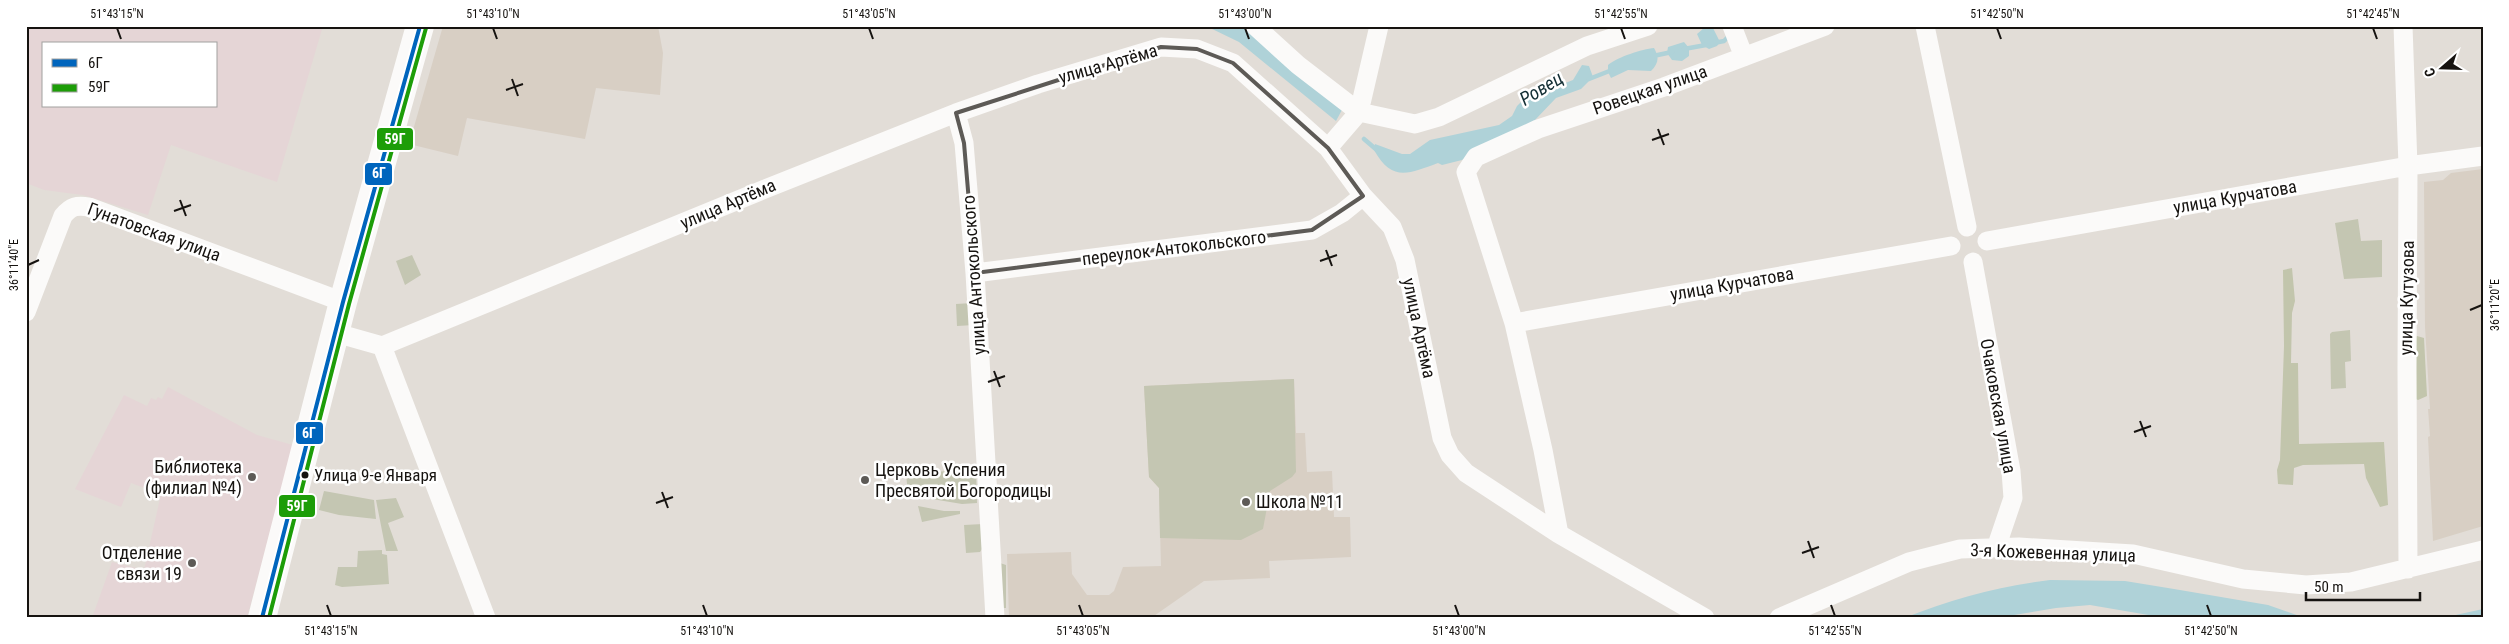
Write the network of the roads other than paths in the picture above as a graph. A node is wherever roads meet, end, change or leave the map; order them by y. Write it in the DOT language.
graph roads {
  1 [pos="420,26"];
  2 [pos="1255,26"];
  3 [pos="1379,26"];
  4 [pos="1648,26"];
  5 [pos="1732,26"];
  6 [pos="1825,26"];
  7 [pos="1925,26"];
  8 [pos="2403,26"];
  9 [pos="1744,57"];
  10 [pos="1359,112"];
  11 [pos="956,113"];
  12 [pos="1328,148"];
  13 [pos="2483,156"];
  14 [pos="2408,166"];
  15 [pos="1364,196"];
  16 [pos="1967,227"];
  17 [pos="1987,241"];
  18 [pos="1951,246"];
  19 [pos="1973,262"];
  20 [pos="975,273"];
  21 [pos="343,302"];
  22 [pos="26,312"];
  23 [pos="1514,322"];
  24 [pos="336,333"];
  25 [pos="382,346"];
  26 [pos="1558,534"];
  27 [pos="1996,548"];
  28 [pos="2483,550"];
  29 [pos="2408,570"];
  30 [pos="262,618"];
  31 [pos="486,618"];
  32 [pos="995,618"];
  33 [pos="1705,618"];
  34 [pos="1779,618"];
  1 -- 21 [label="main road"];
  2 -- 10 [label="street"];
  3 -- 10 [label="street"];
  4 -- 10 [label="street"];
  5 -- 9 [label="street"];
  6 -- 9 [label="street, Ровецкая улица"];
  7 -- 16 [label="street"];
  8 -- 14 [label="street, улица Кутузова"];
  9 -- 23 [label="street, Ровецкая улица"];
  10 -- 12 [label="street"];
  11 -- 12 [label="street, улица Артёма"];
  11 -- 20 [label="street, улица Антокольского"];
  11 -- 25 [label="street, улица Артёма"];
  12 -- 15 [label="street, улица Артёма"];
  13 -- 14 [label="street, улица Курчатова"];
  14 -- 17 [label="street, улица Курчатова"];
  14 -- 29 [label="street, улица Кутузова"];
  15 -- 20 [label="street, переулок Антокольского"];
  15 -- 26 [label="street, улица Артёма"];
  16 -- 17 [label="street"];
  16 -- 18 [label="street"];
  17 -- 19 [label="street"];
  18 -- 19 [label="street"];
  18 -- 23 [label="street, улица Курчатова"];
  19 -- 27 [label="street, Очаковская улица"];
  20 -- 32 [label="street, улица Антокольского"];
  21 -- 22 [label="street, Гунатовская улица"];
  21 -- 24 [label="main road"];
  23 -- 26 [label="street"];
  24 -- 25 [label="street"];
  24 -- 30 [label="main road"];
  25 -- 31 [label="street"];
  26 -- 33 [label="street, улица Артёма"];
  27 -- 29 [label="street, 3-я Кожевенная улица"];
  27 -- 34 [label="street, 3-я Кожевенная улица"];
  28 -- 29 [label="street, 3-я Кожевенная улица"];
}
